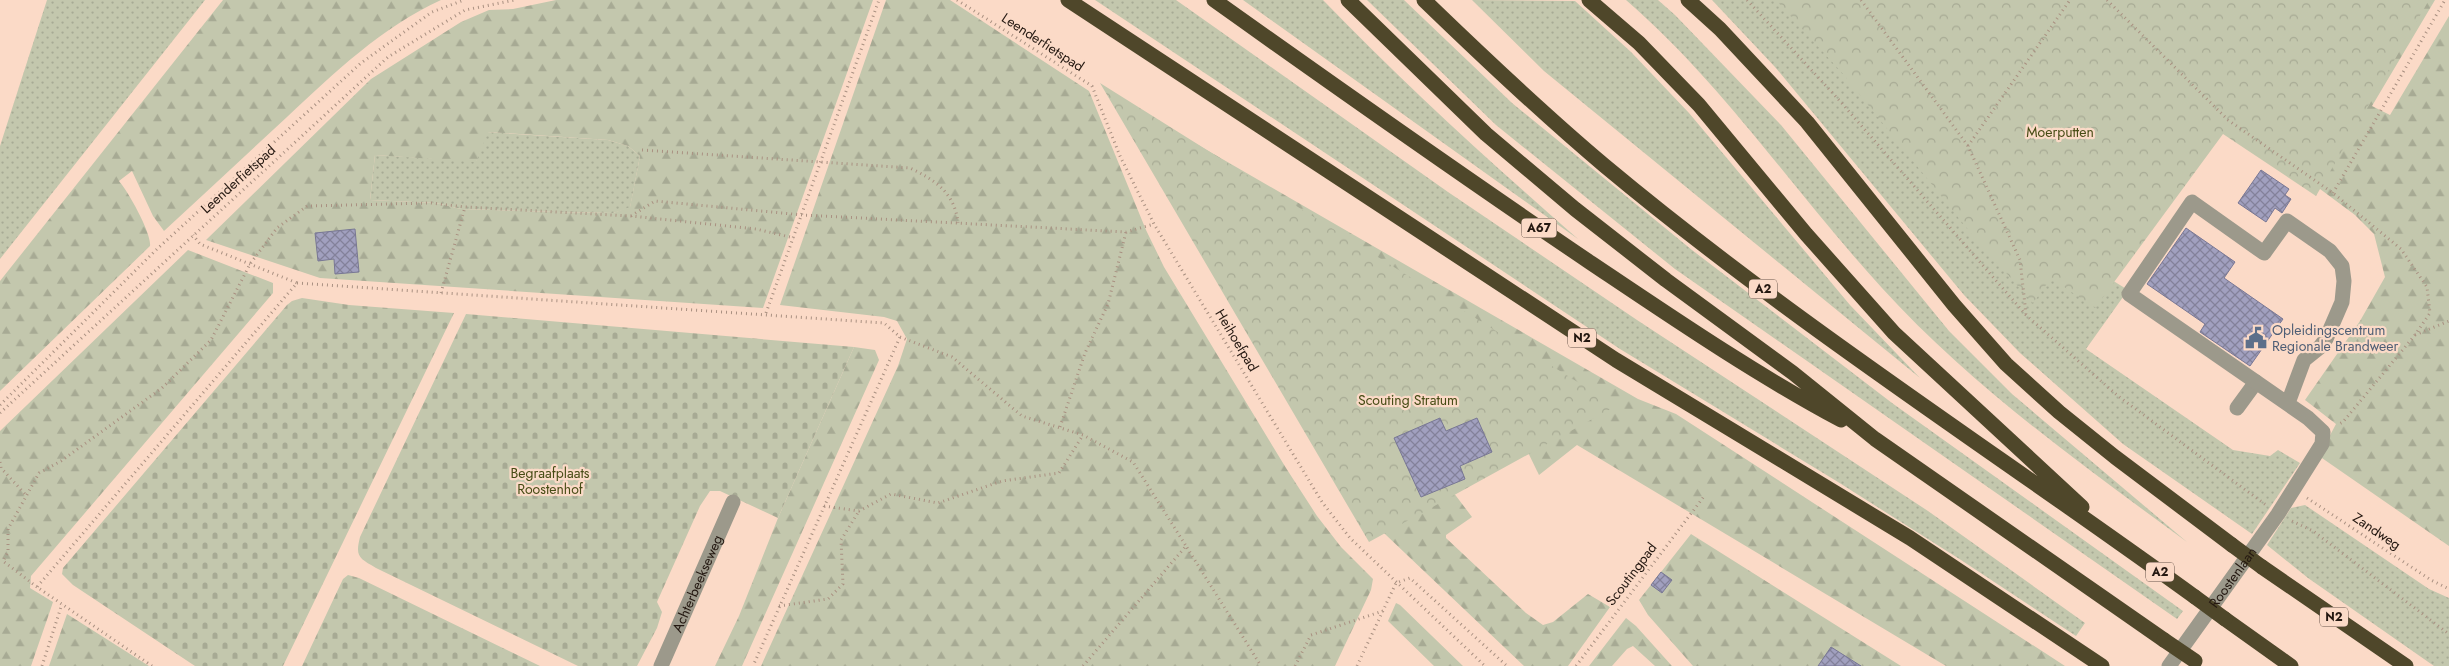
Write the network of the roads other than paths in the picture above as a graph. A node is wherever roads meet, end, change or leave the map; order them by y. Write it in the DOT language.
graph roads {
  1 [pos="1068,0"];
  2 [pos="1214,0"];
  3 [pos="1348,0"];
  4 [pos="1424,0"];
  5 [pos="1588,0"];
  6 [pos="1688,0"];
  7 [pos="2256,382"];
  8 [pos="2288,403"];
  9 [pos="2238,408"];
  10 [pos="1876,439"];
  11 [pos="734,502"];
  12 [pos="2126,547"];
  13 [pos="2198,664"];
  14 [pos="661,666"];
  15 [pos="2102,666"];
  16 [pos="2170,666"];
  17 [pos="2291,666"];
  18 [pos="2406,666"];
  1 -- 15 [label="highway, N2"];
  2 -- 10 [label="highway, A67"];
  3 -- 10 [label="highway"];
  4 -- 12 [label="highway, A2"];
  5 -- 12 [label="highway"];
  6 -- 18 [label="highway, N2, bridge"];
  7 -- 8 [label="street"];
  7 -- 8 [label="street"];
  7 -- 9 [label="street"];
  8 -- 16 [label="street, Roostenlaan"];
  10 -- 13 [label="highway, bridge"];
  11 -- 14 [label="street, Achterbeekseweg"];
  12 -- 17 [label="highway, A2, bridge"];
}
